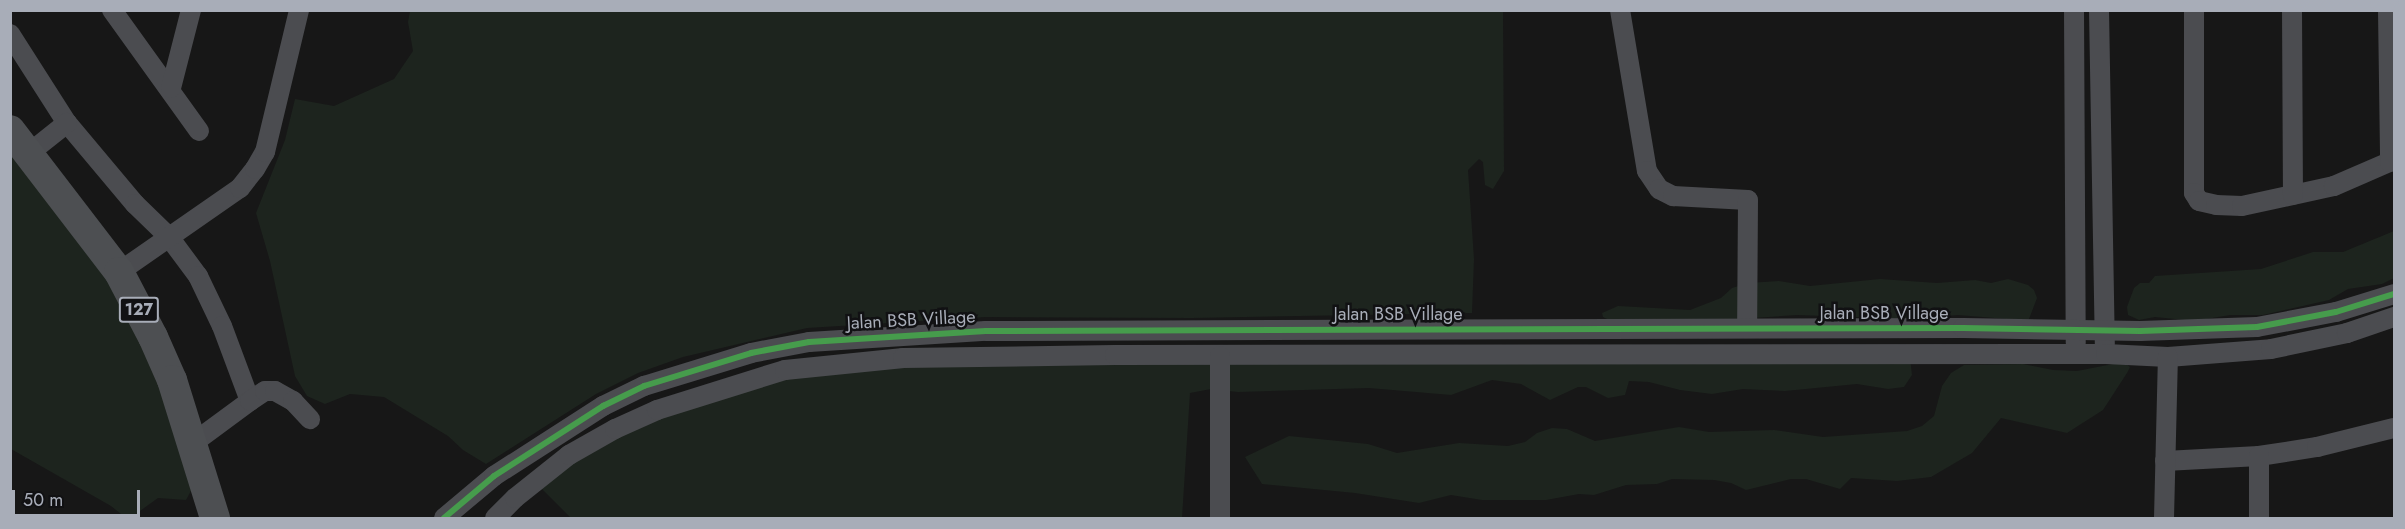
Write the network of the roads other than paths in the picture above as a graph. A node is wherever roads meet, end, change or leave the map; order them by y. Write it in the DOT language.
graph roads {
  1 [pos="112,10"];
  2 [pos="191,10"];
  3 [pos="299,10"];
  4 [pos="1620,10"];
  5 [pos="2074,10"];
  6 [pos="2099,10"];
  7 [pos="2194,10"];
  8 [pos="2292,10"];
  9 [pos="2388,10"];
  10 [pos="10,34"];
  11 [pos="171,88"];
  12 [pos="67,123"];
  13 [pos="10,130"];
  14 [pos="199,131"];
  15 [pos="28,154"];
  16 [pos="2392,161"];
  17 [pos="2293,195"];
  18 [pos="169,237"];
  19 [pos="119,273"];
  20 [pos="2103,286"];
  21 [pos="2076,288"];
  22 [pos="2394,294"];
  23 [pos="2394,317"];
  24 [pos="1747,328"];
  25 [pos="2076,331"];
  26 [pos="2105,331"];
  27 [pos="2106,354"];
  28 [pos="2077,355"];
  29 [pos="1220,356"];
  30 [pos="2168,357"];
  31 [pos="250,401"];
  32 [pos="310,420"];
  33 [pos="2394,428"];
  34 [pos="193,443"];
  35 [pos="2259,456"];
  36 [pos="2165,461"];
  37 [pos="215,519"];
  38 [pos="444,519"];
  39 [pos="495,519"];
  40 [pos="1220,519"];
  41 [pos="2164,519"];
  42 [pos="2259,519"];
  1 -- 11 [label="street"];
  2 -- 11 [label="street"];
  3 -- 18 [label="street"];
  4 -- 24 [label="street"];
  5 -- 21 [label="street"];
  6 -- 20 [label="street"];
  7 -- 17 [label="street"];
  8 -- 17 [label="street"];
  9 -- 16 [label="street"];
  10 -- 12 [label="street"];
  11 -- 14 [label="street"];
  12 -- 15 [label="street"];
  12 -- 18 [label="street"];
  13 -- 15 [label="main road, 127"];
  15 -- 19 [label="main road, 127"];
  16 -- 17 [label="street"];
  18 -- 19 [label="street"];
  18 -- 31 [label="street"];
  19 -- 34 [label="main road, 127"];
  20 -- 21 [label="street"];
  20 -- 26 [label="street"];
  21 -- 25 [label="street"];
  22 -- 26 [label="street, Jalan BSB Village"];
  23 -- 30 [label="street"];
  24 -- 25 [label="street, Jalan BSB Village"];
  24 -- 38 [label="street, Jalan BSB Village"];
  25 -- 26 [label="street, Jalan BSB Village"];
  25 -- 28 [label="street"];
  26 -- 27 [label="street"];
  27 -- 28 [label="street"];
  27 -- 30 [label="street"];
  28 -- 29 [label="street"];
  29 -- 39 [label="street"];
  29 -- 40 [label="street"];
  30 -- 36 [label="street"];
  31 -- 32 [label="street"];
  31 -- 34 [label="street"];
  33 -- 35 [label="street"];
  34 -- 37 [label="main road, 127"];
  35 -- 36 [label="street"];
  35 -- 42 [label="street"];
  36 -- 41 [label="street"];
}
